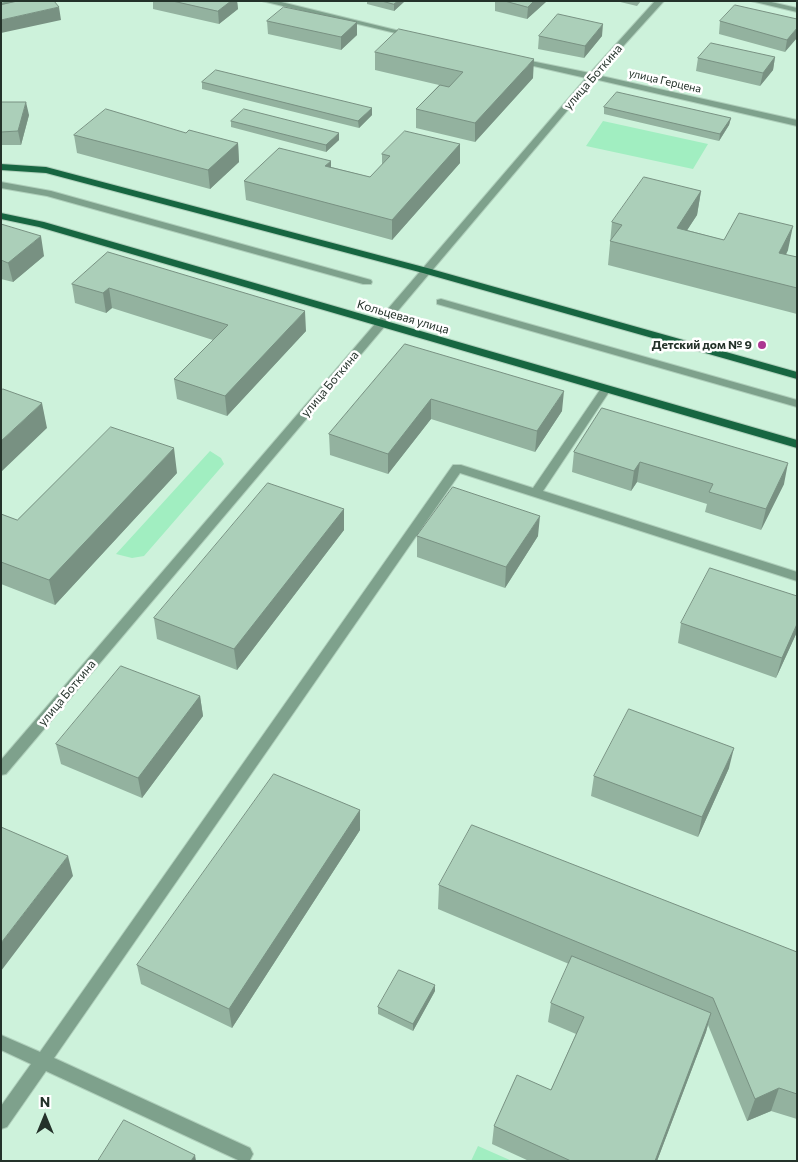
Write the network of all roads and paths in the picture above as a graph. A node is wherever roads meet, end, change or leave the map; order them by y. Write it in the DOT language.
graph roads {
  1 [pos="17,1"];
  2 [pos="266,1"];
  3 [pos="660,1"];
  4 [pos="754,1"];
  5 [pos="1,6"];
  6 [pos="797,10"];
  7 [pos="425,38"];
  8 [pos="509,57"];
  9 [pos="592,76"];
  10 [pos="797,123"];
  11 [pos="1,167"];
  12 [pos="1,185"];
  13 [pos="1,216"];
  14 [pos="427,270"];
  15 [pos="367,282"];
  16 [pos="441,302"];
  17 [pos="382,323"];
  18 [pos="797,376"];
  19 [pos="606,389"];
  20 [pos="797,404"];
  21 [pos="797,444"];
  22 [pos="536,493"];
  23 [pos="797,577"];
  24 [pos="1,770"];
  25 [pos="1,1042"];
  26 [pos="43,1061"];
  27 [pos="1,1121"];
  28 [pos="244,1154"];
  1 -- 5 [label="street"];
  2 -- 7 [label="street"];
  3 -- 9 [label="street, улица Боткина"];
  4 -- 6 [label="street"];
  8 -- 9 [label="street, улица Герцена"];
  9 -- 10 [label="street, улица Герцена"];
  9 -- 14 [label="street, улица Боткина"];
  11 -- 14 [label="main road"];
  12 -- 15 [label="street"];
  13 -- 17 [label="main road, Кольцевая улица"];
  14 -- 17 [label="street, улица Боткина"];
  14 -- 18 [label="main road"];
  16 -- 20 [label="street"];
  17 -- 19 [label="main road, Кольцевая улица"];
  17 -- 24 [label="street, улица Боткина"];
  19 -- 21 [label="main road, Кольцевая улица"];
  19 -- 22 [label="street"];
  22 -- 23 [label="street"];
  22 -- 26 [label="street"];
  25 -- 26 [label="street"];
  26 -- 27 [label="street"];
  26 -- 28 [label="street"];
}
